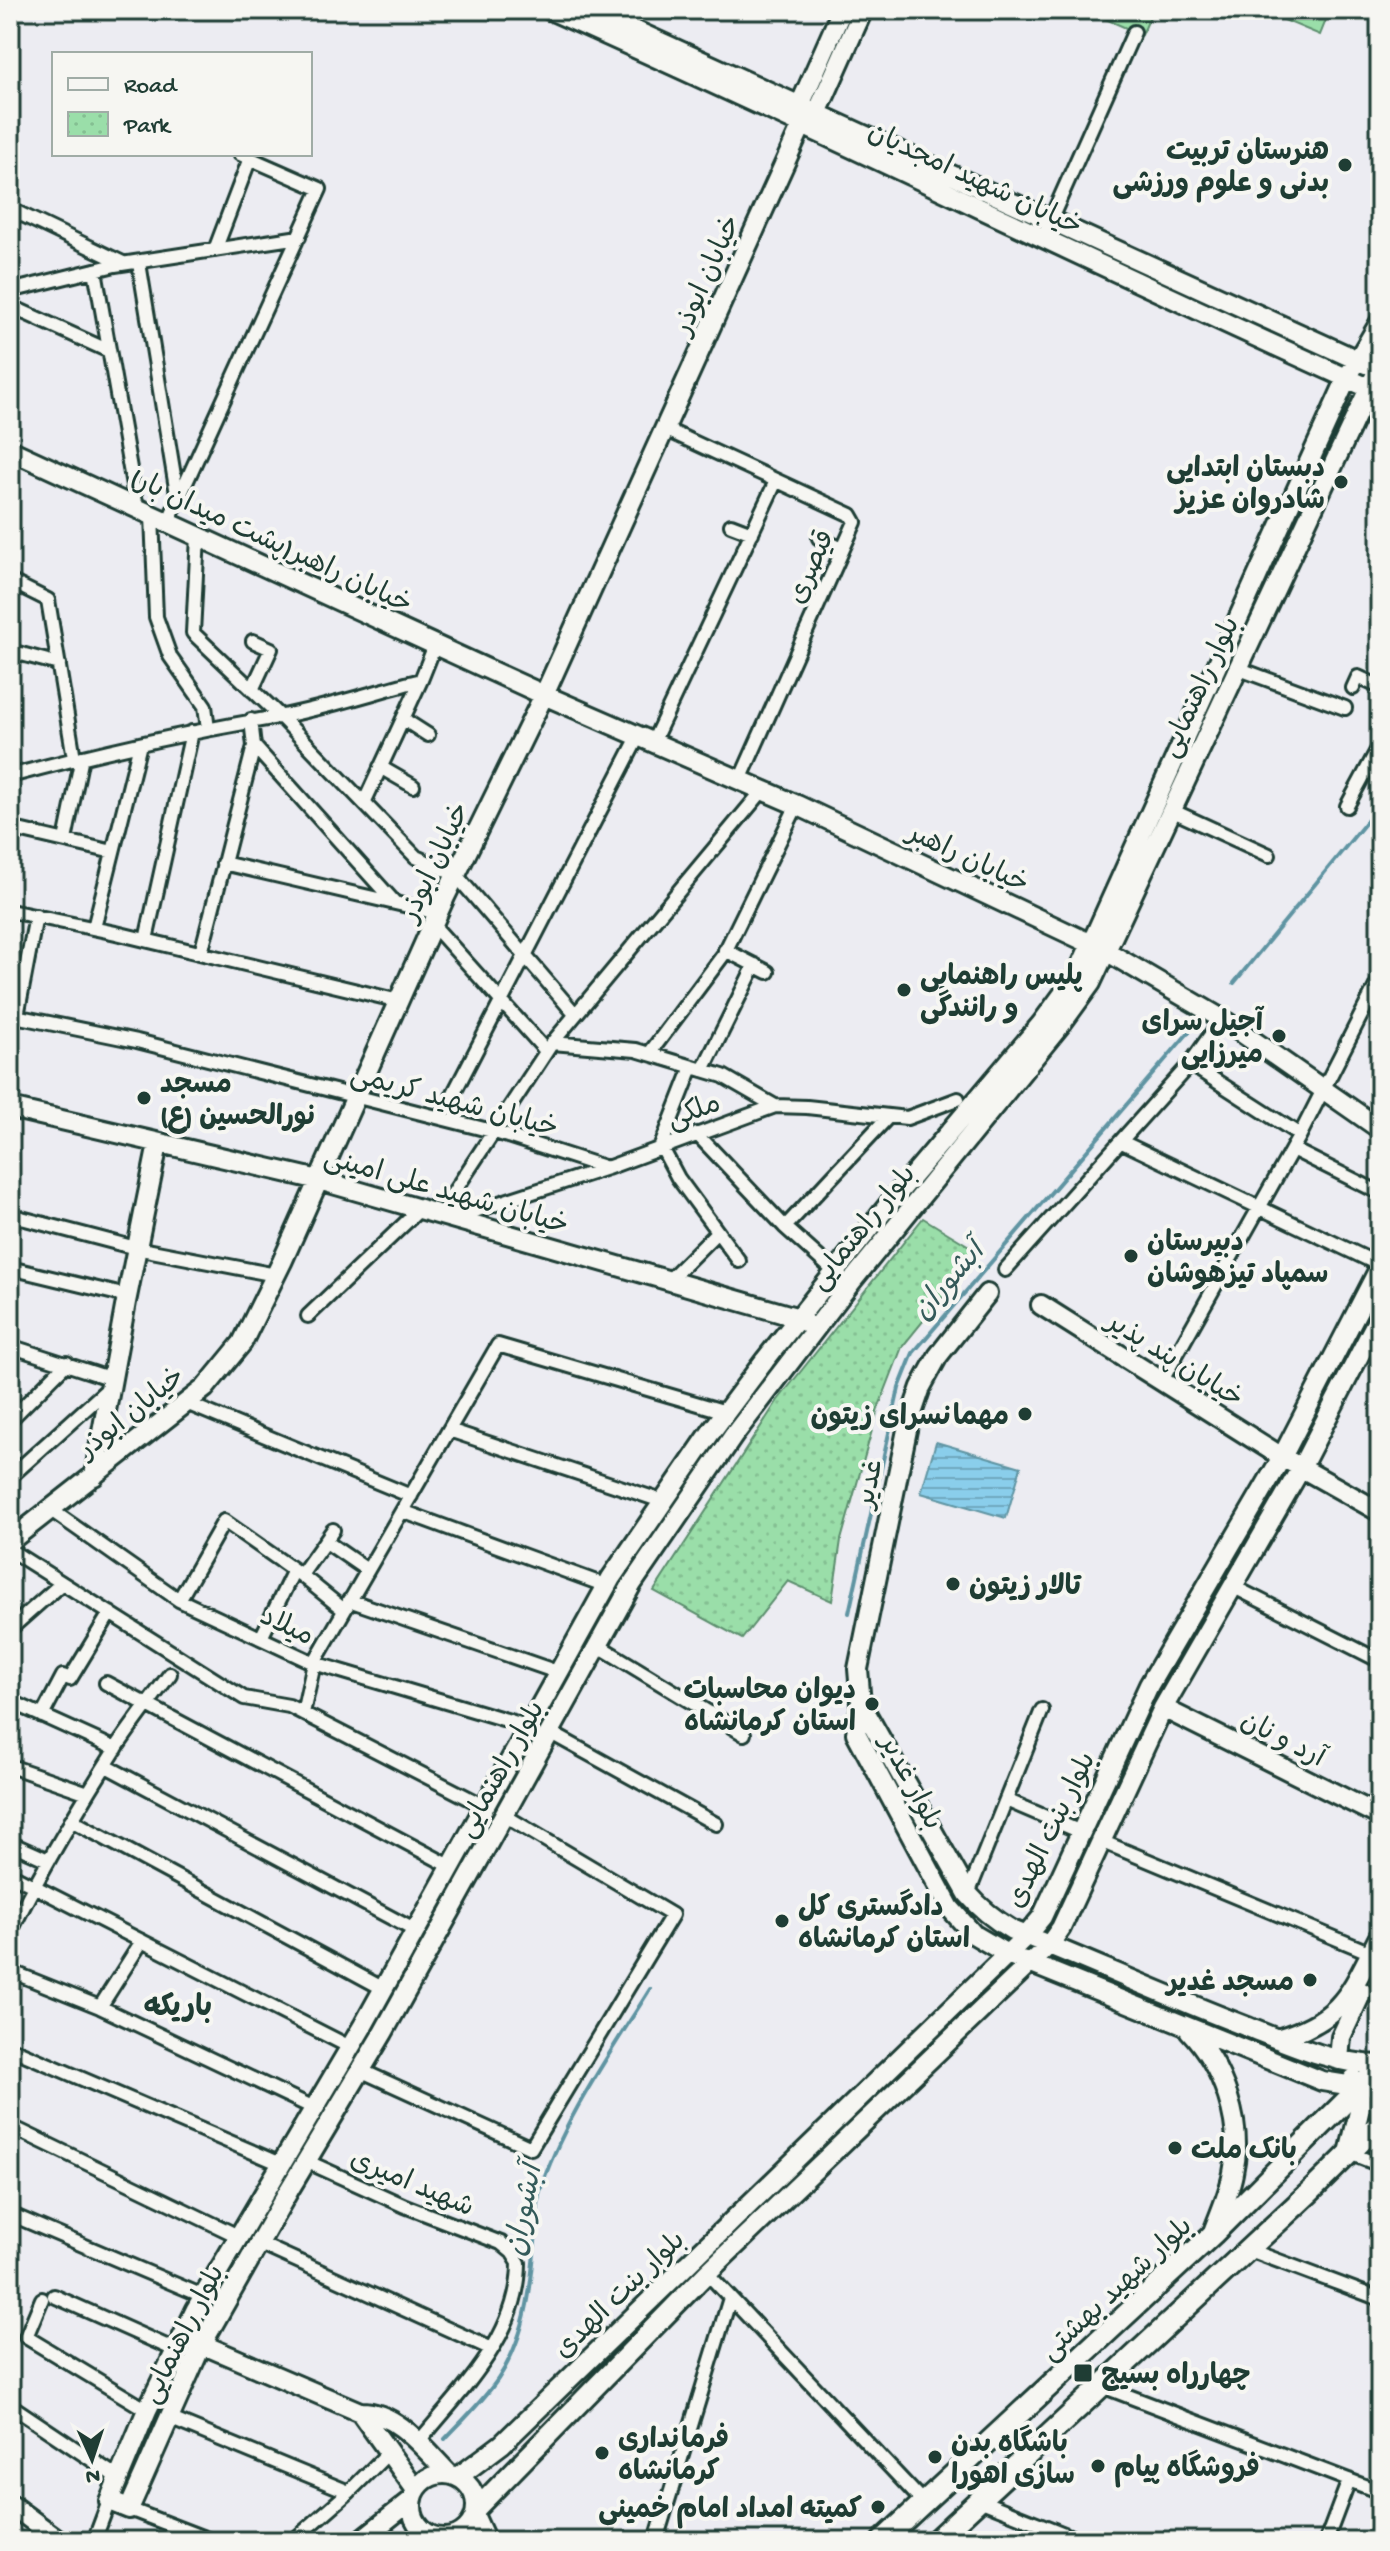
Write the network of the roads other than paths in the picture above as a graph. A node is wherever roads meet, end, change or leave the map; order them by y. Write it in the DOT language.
graph roads {
  1 [pos="550,10"];
  2 [pos="590,10"];
  3 [pos="842,10"];
  4 [pos="863,10"];
  5 [pos="1134,32"];
  6 [pos="808,109"];
  7 [pos="802,125"];
  8 [pos="245,156"];
  9 [pos="10,209"];
  10 [pos="1050,220"];
  11 [pos="299,237"];
  12 [pos="1042,239"];
  13 [pos="215,250"];
  14 [pos="132,263"];
  15 [pos="95,270"];
  16 [pos="10,291"];
  17 [pos="10,306"];
  18 [pos="1380,322"];
  19 [pos="109,351"];
  20 [pos="1357,360"];
  21 [pos="1379,368"];
  22 [pos="1347,378"];
  23 [pos="1374,390"];
  24 [pos="665,429"];
  25 [pos="10,450"];
  26 [pos="776,481"];
  27 [pos="178,500"];
  28 [pos="152,515"];
  29 [pos="731,525"];
  30 [pos="752,533"];
  31 [pos="198,536"];
  32 [pos="819,538"];
  33 [pos="842,549"];
  34 [pos="10,581"];
  35 [pos="253,641"];
  36 [pos="435,645"];
  37 [pos="10,651"];
  38 [pos="59,664"];
  39 [pos="1237,668"];
  40 [pos="510,679"];
  41 [pos="421,680"];
  42 [pos="1380,687"];
  43 [pos="1353,688"];
  44 [pos="252,690"];
  45 [pos="544,695"];
  46 [pos="1345,708"];
  47 [pos="280,716"];
  48 [pos="403,719"];
  49 [pos="251,720"];
  50 [pos="208,729"];
  51 [pos="192,732"];
  52 [pos="428,735"];
  53 [pos="645,741"];
  54 [pos="140,744"];
  55 [pos="1380,745"];
  56 [pos="254,746"];
  57 [pos="78,758"];
  58 [pos="380,767"];
  59 [pos="10,776"];
  60 [pos="740,780"];
  61 [pos="413,786"];
  62 [pos="763,790"];
  63 [pos="364,803"];
  64 [pos="797,805"];
  65 [pos="1347,806"];
  66 [pos="1171,810"];
  67 [pos="10,828"];
  68 [pos="65,840"];
  69 [pos="113,852"];
  70 [pos="1269,855"];
  71 [pos="223,863"];
  72 [pos="456,875"];
  73 [pos="395,903"];
  74 [pos="10,911"];
  75 [pos="36,916"];
  76 [pos="436,919"];
  77 [pos="94,928"];
  78 [pos="146,940"];
  79 [pos="1098,948"];
  80 [pos="725,950"];
  81 [pos="201,953"];
  82 [pos="525,956"];
  83 [pos="755,965"];
  84 [pos="768,972"];
  85 [pos="1380,978"];
  86 [pos="399,1001"];
  87 [pos="502,1001"];
  88 [pos="575,1014"];
  89 [pos="14,1015"];
  90 [pos="1222,1019"];
  91 [pos="549,1047"];
  92 [pos="649,1054"];
  93 [pos="1190,1064"];
  94 [pos="698,1069"];
  95 [pos="1323,1087"];
  96 [pos="356,1097"];
  97 [pos="958,1099"];
  98 [pos="775,1106"];
  99 [pos="10,1108"];
  100 [pos="888,1117"];
  101 [pos="441,1118"];
  102 [pos="1380,1129"];
  103 [pos="492,1131"];
  104 [pos="697,1134"];
  105 [pos="1300,1135"];
  106 [pos="1122,1142"];
  107 [pos="158,1144"];
  108 [pos="661,1146"];
  109 [pos="1292,1149"];
  110 [pos="607,1168"];
  111 [pos="319,1180"];
  112 [pos="1380,1193"];
  113 [pos="1258,1209"];
  114 [pos="419,1210"];
  115 [pos="449,1210"];
  116 [pos="10,1215"];
  117 [pos="785,1227"];
  118 [pos="717,1232"];
  119 [pos="136,1248"];
  120 [pos="739,1261"];
  121 [pos="1380,1266"];
  122 [pos="10,1268"];
  123 [pos="1005,1270"];
  124 [pos="836,1273"];
  125 [pos="276,1275"];
  126 [pos="668,1281"];
  127 [pos="987,1294"];
  128 [pos="127,1296"];
  129 [pos="1041,1305"];
  130 [pos="1380,1315"];
  131 [pos="308,1316"];
  132 [pos="799,1318"];
  133 [pos="816,1329"];
  134 [pos="16,1348"];
  135 [pos="10,1362"];
  136 [pos="67,1363"];
  137 [pos="111,1382"];
  138 [pos="1161,1382"];
  139 [pos="186,1403"];
  140 [pos="726,1412"];
  141 [pos="10,1420"];
  142 [pos="449,1430"];
  143 [pos="1282,1457"];
  144 [pos="1301,1468"];
  145 [pos="94,1476"];
  146 [pos="10,1477"];
  147 [pos="411,1496"];
  148 [pos="662,1501"];
  149 [pos="51,1510"];
  150 [pos="402,1511"];
  151 [pos="1380,1512"];
  152 [pos="10,1541"];
  153 [pos="10,1550"];
  154 [pos="367,1570"];
  155 [pos="298,1573"];
  156 [pos="62,1583"];
  157 [pos="607,1586"];
  158 [pos="1232,1586"];
  159 [pos="179,1600"];
  160 [pos="346,1605"];
  161 [pos="110,1613"];
  162 [pos="10,1629"];
  163 [pos="261,1638"];
  164 [pos="599,1646"];
  165 [pos="1380,1661"];
  166 [pos="314,1663"];
  167 [pos="560,1673"];
  168 [pos="170,1674"];
  169 [pos="106,1683"];
  170 [pos="10,1701"];
  171 [pos="861,1704"];
  172 [pos="148,1706"];
  173 [pos="1163,1708"];
  174 [pos="1042,1710"];
  175 [pos="307,1715"];
  176 [pos="42,1716"];
  177 [pos="530,1727"];
  178 [pos="305,1732"];
  179 [pos="551,1733"];
  180 [pos="744,1734"];
  181 [pos="116,1749"];
  182 [pos="10,1766"];
  183 [pos="106,1766"];
  184 [pos="88,1793"];
  185 [pos="1006,1800"];
  186 [pos="486,1807"];
  187 [pos="505,1816"];
  188 [pos="1380,1816"];
  189 [pos="71,1820"];
  190 [pos="716,1824"];
  191 [pos="1081,1832"];
  192 [pos="1101,1841"];
  193 [pos="10,1843"];
  194 [pos="48,1860"];
  195 [pos="452,1867"];
  196 [pos="10,1874"];
  197 [pos="33,1886"];
  198 [pos="968,1894"];
  199 [pos="416,1931"];
  200 [pos="10,1933"];
  201 [pos="1380,1935"];
  202 [pos="1026,1936"];
  203 [pos="142,1941"];
  204 [pos="1049,1945"];
  205 [pos="1007,1954"];
  206 [pos="1375,1956"];
  207 [pos="1032,1964"];
  208 [pos="10,1971"];
  209 [pos="384,1989"];
  210 [pos="100,2007"];
  211 [pos="1184,2025"];
  212 [pos="1277,2039"];
  213 [pos="350,2047"];
  214 [pos="10,2048"];
  215 [pos="1339,2060"];
  216 [pos="1380,2066"];
  217 [pos="360,2070"];
  218 [pos="1370,2085"];
  219 [pos="314,2108"];
  220 [pos="1380,2123"];
  221 [pos="10,2126"];
  222 [pos="1349,2153"];
  223 [pos="308,2162"];
  224 [pos="281,2164"];
  225 [pos="1380,2165"];
  226 [pos="15,2216"];
  227 [pos="10,2229"];
  228 [pos="1213,2234"];
  229 [pos="238,2236"];
  230 [pos="260,2244"];
  231 [pos="1247,2249"];
  232 [pos="707,2273"];
  233 [pos="203,2296"];
  234 [pos="730,2298"];
  235 [pos="1380,2299"];
  236 [pos="179,2343"];
  237 [pos="202,2344"];
  238 [pos="492,2349"];
  239 [pos="1102,2386"];
  240 [pos="10,2405"];
  241 [pos="147,2410"];
  242 [pos="360,2412"];
  243 [pos="169,2418"];
  244 [pos="418,2443"];
  245 [pos="390,2451"];
  246 [pos="454,2475"];
  247 [pos="119,2478"];
  248 [pos="1349,2480"];
  249 [pos="349,2492"];
  250 [pos="1380,2492"];
  251 [pos="414,2495"];
  252 [pos="979,2500"];
  253 [pos="109,2501"];
  254 [pos="923,2502"];
  255 [pos="10,2504"];
  256 [pos="129,2509"];
  257 [pos="476,2513"];
  258 [pos="421,2537"];
  259 [pos="447,2540"];
  260 [pos="656,2540"];
  261 [pos="60,2541"];
  262 [pos="94,2541"];
  263 [pos="212,2541"];
  264 [pos="293,2541"];
  265 [pos="360,2541"];
  266 [pos="486,2541"];
  267 [pos="882,2541"];
  268 [pos="935,2541"];
  269 [pos="1082,2541"];
  270 [pos="1326,2541"];
  1 -- 7 [label="main road, خیابان شهید امجدیان"];
  2 -- 6 [label="main road, خیابان شهید امجدیان"];
  3 -- 6 [label="main road"];
  4 -- 6 [label="main road"];
  5 -- 10 [label="street"];
  6 -- 7 [label="main road"];
  6 -- 10 [label="main road, خیابان شهید امجدیان"];
  7 -- 12 [label="main road, خیابان شهید امجدیان"];
  7 -- 24 [label="main road, خیابان ابوذر"];
  8 -- 11 [label="street"];
  8 -- 13 [label="street"];
  9 -- 14 [label="street"];
  10 -- 12 [label="street"];
  10 -- 20 [label="main road, خیابان شهید امجدیان"];
  11 -- 13 [label="street"];
  11 -- 27 [label="street"];
  12 -- 22 [label="main road, خیابان شهید امجدیان"];
  13 -- 14 [label="street"];
  14 -- 15 [label="street"];
  14 -- 27 [label="street"];
  15 -- 16 [label="street"];
  15 -- 19 [label="street"];
  17 -- 19 [label="street"];
  18 -- 20 [label="main road, بلوار راهنمایی"];
  19 -- 28 [label="street"];
  20 -- 21 [label="main road, خیابان شهید امجدیان"];
  20 -- 22 [label="main road, بلوار راهنمایی"];
  21 -- 23 [label="main road, بلوار راهنمایی"];
  22 -- 23 [label="main road, خیابان شهید امجدیان"];
  22 -- 79 [label="main road, بلوار راهنمایی"];
  23 -- 39 [label="main road, بلوار راهنمایی"];
  24 -- 26 [label="street, قیصری"];
  24 -- 45 [label="main road, خیابان ابوذر"];
  25 -- 28 [label="main road, خیابان راهبر(پشت میدان بار)"];
  26 -- 30 [label="street"];
  26 -- 33 [label="street, قیصری"];
  27 -- 28 [label="street"];
  28 -- 31 [label="main road, خیابان راهبر(پشت میدان بار)"];
  28 -- 50 [label="street"];
  29 -- 30 [label="street"];
  30 -- 53 [label="street"];
  31 -- 36 [label="main road, خیابان راهبر(پشت میدان بار)"];
  31 -- 44 [label="street"];
  32 -- 33 [label="street"];
  33 -- 60 [label="street, قیصری"];
  34 -- 38 [label="street"];
  35 -- 44 [label="street"];
  36 -- 40 [label="main road, خیابان راهبر(پشت میدان بار)"];
  36 -- 41 [label="street"];
  37 -- 38 [label="street"];
  38 -- 57 [label="street"];
  39 -- 46 [label="street"];
  39 -- 66 [label="main road, بلوار راهنمایی"];
  40 -- 45 [label="main road, خیابان راهبر"];
  41 -- 47 [label="street"];
  41 -- 48 [label="street"];
  42 -- 43 [label="street"];
  44 -- 47 [label="street"];
  45 -- 53 [label="main road, خیابان راهبر"];
  45 -- 72 [label="main road, خیابان ابوذر"];
  47 -- 49 [label="street"];
  47 -- 63 [label="street"];
  48 -- 52 [label="street"];
  48 -- 58 [label="street"];
  49 -- 50 [label="street"];
  49 -- 56 [label="street"];
  50 -- 51 [label="street"];
  51 -- 54 [label="street"];
  51 -- 78 [label="street"];
  53 -- 60 [label="main road, خیابان راهبر"];
  53 -- 82 [label="street"];
  54 -- 57 [label="street"];
  54 -- 69 [label="street"];
  55 -- 65 [label="street"];
  56 -- 71 [label="street"];
  56 -- 73 [label="street"];
  57 -- 59 [label="street"];
  57 -- 68 [label="street"];
  58 -- 61 [label="street"];
  58 -- 63 [label="street"];
  60 -- 62 [label="main road, خیابان راهبر"];
  62 -- 64 [label="main road, خیابان راهبر"];
  62 -- 88 [label="street"];
  63 -- 72 [label="street"];
  64 -- 79 [label="main road, خیابان راهبر"];
  64 -- 80 [label="street"];
  66 -- 70 [label="street"];
  66 -- 79 [label="main road, بلوار راهنمایی"];
  67 -- 68 [label="street"];
  68 -- 69 [label="street"];
  69 -- 77 [label="street"];
  71 -- 73 [label="street"];
  71 -- 81 [label="street"];
  72 -- 76 [label="main road, خیابان ابوذر"];
  72 -- 82 [label="street"];
  73 -- 76 [label="street"];
  74 -- 75 [label="street"];
  75 -- 77 [label="street"];
  75 -- 89 [label="street"];
  76 -- 86 [label="main road, خیابان ابوذر"];
  76 -- 87 [label="street"];
  77 -- 78 [label="street"];
  78 -- 81 [label="street"];
  79 -- 90 [label="main road, خیابان راهبر"];
  79 -- 124 [label="main road, بلوار راهنمایی"];
  79 -- 133 [label="main road, بلوار راهنمایی"];
  80 -- 83 [label="street"];
  80 -- 92 [label="street"];
  81 -- 86 [label="street"];
  82 -- 87 [label="street"];
  82 -- 88 [label="street"];
  83 -- 84 [label="street"];
  83 -- 94 [label="street"];
  85 -- 95 [label="street"];
  86 -- 96 [label="main road, خیابان ابوذر"];
  87 -- 91 [label="street"];
  87 -- 101 [label="street"];
  88 -- 91 [label="street"];
  89 -- 96 [label="street, خیابان شهید کریمی"];
  90 -- 93 [label="street"];
  90 -- 95 [label="main road, خیابان راهبر"];
  91 -- 92 [label="street"];
  91 -- 103 [label="street"];
  92 -- 94 [label="street"];
  93 -- 105 [label="street"];
  93 -- 106 [label="street"];
  94 -- 98 [label="street"];
  94 -- 108 [label="street"];
  95 -- 102 [label="main road, خیابان راهبر"];
  95 -- 105 [label="street"];
  96 -- 101 [label="street, خیابان شهید کریمی"];
  96 -- 111 [label="main road, خیابان ابوذر"];
  97 -- 100 [label="street, ملکی"];
  98 -- 100 [label="street, ملکی"];
  98 -- 104 [label="street, ملکی"];
  99 -- 107 [label="main road, خیابان شهید علی امینی"];
  100 -- 117 [label="street"];
  101 -- 103 [label="street, خیابان شهید کریمی"];
  103 -- 110 [label="street, خیابان شهید کریمی"];
  103 -- 115 [label="street"];
  104 -- 108 [label="street, ملکی"];
  104 -- 117 [label="street"];
  105 -- 109 [label="street"];
  106 -- 113 [label="street"];
  106 -- 123 [label="street"];
  107 -- 111 [label="main road, خیابان شهید علی امینی"];
  107 -- 119 [label="main road"];
  108 -- 110 [label="street, ملکی"];
  108 -- 118 [label="street"];
  109 -- 112 [label="street"];
  109 -- 113 [label="street"];
  110 -- 115 [label="street, ملکی"];
  111 -- 114 [label="main road, خیابان شهید علی امینی"];
  111 -- 125 [label="main road, خیابان ابوذر"];
  113 -- 121 [label="street"];
  113 -- 138 [label="street"];
  114 -- 115 [label="main road, خیابان شهید علی امینی"];
  114 -- 131 [label="street"];
  115 -- 126 [label="main road, خیابان شهید علی امینی"];
  116 -- 119 [label="street"];
  117 -- 124 [label="street"];
  118 -- 120 [label="street"];
  118 -- 126 [label="street"];
  119 -- 125 [label="street"];
  119 -- 128 [label="main road"];
  121 -- 143 [label="main road, بلوار بنت الهدی"];
  122 -- 128 [label="street"];
  124 -- 132 [label="main road, بلوار راهنمایی"];
  125 -- 139 [label="main road, خیابان ابوذر"];
  126 -- 132 [label="main road, خیابان شهید علی امینی"];
  127 -- 171 [label="main road, غدیر"];
  128 -- 137 [label="main road"];
  129 -- 138 [label="main road, خیابان پند پذیر"];
  130 -- 144 [label="main road, بلوار بنت الهدی"];
  132 -- 133 [label="main road, خیابان شهید علی امینی"];
  132 -- 140 [label="main road, بلوار راهنمایی"];
  133 -- 164 [label="main road, بلوار راهنمایی"];
  134 -- 135 [label="street"];
  134 -- 136 [label="street"];
  136 -- 137 [label="street"];
  136 -- 141 [label="street"];
  137 -- 145 [label="main road"];
  137 -- 146 [label="street"];
  138 -- 143 [label="main road, خیابان پند پذیر"];
  139 -- 145 [label="main road, خیابان ابوذر"];
  139 -- 147 [label="street"];
  140 -- 142 [label="street"];
  140 -- 148 [label="main road, بلوار راهنمایی"];
  142 -- 147 [label="street"];
  142 -- 148 [label="street"];
  143 -- 144 [label="main road, خیابان پند پذیر"];
  143 -- 191 [label="main road, بلوار بنت الهدی"];
  144 -- 151 [label="main road, خیابان پند پذیر"];
  144 -- 158 [label="main road, بلوار بنت الهدی"];
  145 -- 149 [label="main road, خیابان ابوذر"];
  147 -- 150 [label="street"];
  148 -- 157 [label="main road, بلوار راهنمایی"];
  149 -- 152 [label="main road, خیابان ابوذر"];
  149 -- 159 [label="street, میلاد"];
  150 -- 154 [label="street"];
  150 -- 157 [label="street"];
  153 -- 156 [label="street"];
  154 -- 155 [label="street"];
  154 -- 160 [label="street"];
  155 -- 159 [label="street"];
  155 -- 160 [label="street"];
  155 -- 163 [label="street"];
  156 -- 161 [label="street"];
  156 -- 162 [label="street"];
  157 -- 167 [label="main road, بلوار راهنمایی"];
  158 -- 165 [label="street"];
  158 -- 173 [label="main road, بلوار بنت الهدی"];
  159 -- 163 [label="street, میلاد"];
  160 -- 166 [label="street"];
  160 -- 167 [label="street"];
  161 -- 175 [label="street"];
  161 -- 176 [label="street"];
  163 -- 166 [label="street, میلاد"];
  164 -- 179 [label="main road, بلوار راهنمایی"];
  164 -- 180 [label="street"];
  166 -- 175 [label="street"];
  166 -- 177 [label="street, میلاد"];
  167 -- 177 [label="main road, بلوار راهنمایی"];
  168 -- 172 [label="street"];
  169 -- 172 [label="street"];
  170 -- 176 [label="street"];
  171 -- 198 [label="main road, بلوار غدیر"];
  171 -- 205 [label="main road, بلوار غدیر"];
  172 -- 181 [label="street"];
  172 -- 195 [label="street"];
  173 -- 188 [label="main road, آرد و نان"];
  173 -- 192 [label="main road, بلوار بنت الهدی"];
  174 -- 185 [label="street"];
  175 -- 178 [label="street"];
  175 -- 186 [label="street"];
  176 -- 181 [label="street"];
  177 -- 186 [label="main road, بلوار راهنمایی"];
  179 -- 187 [label="main road, بلوار راهنمایی"];
  179 -- 190 [label="street"];
  181 -- 183 [label="street"];
  182 -- 184 [label="street"];
  183 -- 184 [label="street"];
  183 -- 199 [label="street"];
  184 -- 189 [label="street"];
  185 -- 191 [label="street"];
  185 -- 198 [label="street"];
  186 -- 195 [label="main road, بلوار راهنمایی"];
  187 -- 217 [label="main road, بلوار راهنمایی"];
  187 -- 217 [label="street"];
  189 -- 194 [label="street"];
  189 -- 209 [label="street"];
  191 -- 202 [label="main road, بلوار بنت الهدی"];
  192 -- 204 [label="main road, بلوار بنت الهدی"];
  192 -- 206 [label="street"];
  193 -- 194 [label="street"];
  194 -- 197 [label="street"];
  195 -- 199 [label="main road, بلوار راهنمایی"];
  196 -- 197 [label="street"];
  197 -- 200 [label="street"];
  197 -- 203 [label="street"];
  198 -- 202 [label="main road, بلوار غدیر"];
  199 -- 209 [label="main road, بلوار راهنمایی"];
  201 -- 206 [label="main road"];
  202 -- 204 [label="main road, بلوار غدیر"];
  202 -- 205 [label="main road, بلوار بنت الهدی"];
  203 -- 210 [label="street"];
  203 -- 213 [label="street"];
  204 -- 207 [label="main road, بلوار بنت الهدی"];
  204 -- 212 [label="main road, بلوار غدیر"];
  205 -- 207 [label="main road, بلوار غدیر"];
  205 -- 246 [label="main road, بلوار بنت الهدی"];
  206 -- 212 [label="main road"];
  206 -- 215 [label="main road"];
  207 -- 211 [label="main road, بلوار غدیر"];
  207 -- 232 [label="main road, بلوار بنت الهدی"];
  208 -- 210 [label="street"];
  209 -- 213 [label="main road, بلوار راهنمایی"];
  210 -- 219 [label="street"];
  211 -- 218 [label="main road, بلوار غدیر"];
  211 -- 228 [label="main road"];
  212 -- 215 [label="main road, بلوار غدیر"];
  213 -- 219 [label="main road, بلوار راهنمایی"];
  214 -- 224 [label="street"];
  215 -- 216 [label="main road, بلوار غدیر"];
  215 -- 218 [label="main road"];
  216 -- 218 [label="main road, بلوار شهید بهشتی"];
  217 -- 223 [label="main road, بلوار راهنمایی"];
  218 -- 222 [label="main road"];
  218 -- 228 [label="main road, بلوار شهید بهشتی"];
  219 -- 224 [label="main road, بلوار راهنمایی"];
  220 -- 222 [label="main road"];
  221 -- 229 [label="street"];
  222 -- 225 [label="street"];
  222 -- 231 [label="main road"];
  223 -- 230 [label="main road, بلوار راهنمایی"];
  223 -- 238 [label="street, شهید امیری"];
  224 -- 229 [label="main road, بلوار راهنمایی"];
  226 -- 227 [label="street"];
  226 -- 233 [label="street"];
  228 -- 254 [label="main road, بلوار شهید بهشتی"];
  229 -- 233 [label="main road, بلوار راهنمایی"];
  230 -- 237 [label="main road, بلوار راهنمایی"];
  230 -- 238 [label="street"];
  231 -- 235 [label="street"];
  231 -- 239 [label="main road"];
  232 -- 234 [label="street"];
  232 -- 257 [label="main road, بلوار بنت الهدی"];
  233 -- 236 [label="main road, بلوار راهنمایی"];
  234 -- 254 [label="street"];
  234 -- 260 [label="street"];
  236 -- 237 [label="main road"];
  236 -- 241 [label="main road, بلوار راهنمایی"];
  236 -- 241 [label="street"];
  237 -- 242 [label="main road"];
  237 -- 243 [label="main road, بلوار راهنمایی"];
  238 -- 244 [label="street, شهید امیری"];
  239 -- 248 [label="street"];
  239 -- 252 [label="main road"];
  240 -- 247 [label="street"];
  241 -- 247 [label="main road, بلوار راهنمایی"];
  242 -- 244 [label="main road"];
  242 -- 245 [label="main road"];
  243 -- 249 [label="street"];
  243 -- 256 [label="main road, بلوار راهنمایی"];
  244 -- 246 [label="main road"];
  245 -- 249 [label="street"];
  245 -- 251 [label="main road"];
  246 -- 251 [label="main road"];
  246 -- 257 [label="main road"];
  247 -- 253 [label="main road, بلوار راهنمایی"];
  248 -- 250 [label="street"];
  248 -- 270 [label="street"];
  249 -- 264 [label="street"];
  251 -- 258 [label="main road"];
  251 -- 265 [label="main road"];
  252 -- 268 [label="main road"];
  252 -- 269 [label="street"];
  253 -- 256 [label="main road"];
  253 -- 262 [label="street"];
  254 -- 267 [label="main road, بلوار شهید بهشتی"];
  255 -- 261 [label="main road"];
  256 -- 263 [label="street"];
  257 -- 259 [label="main road"];
  257 -- 266 [label="main road"];
  258 -- 259 [label="main road"];
}
